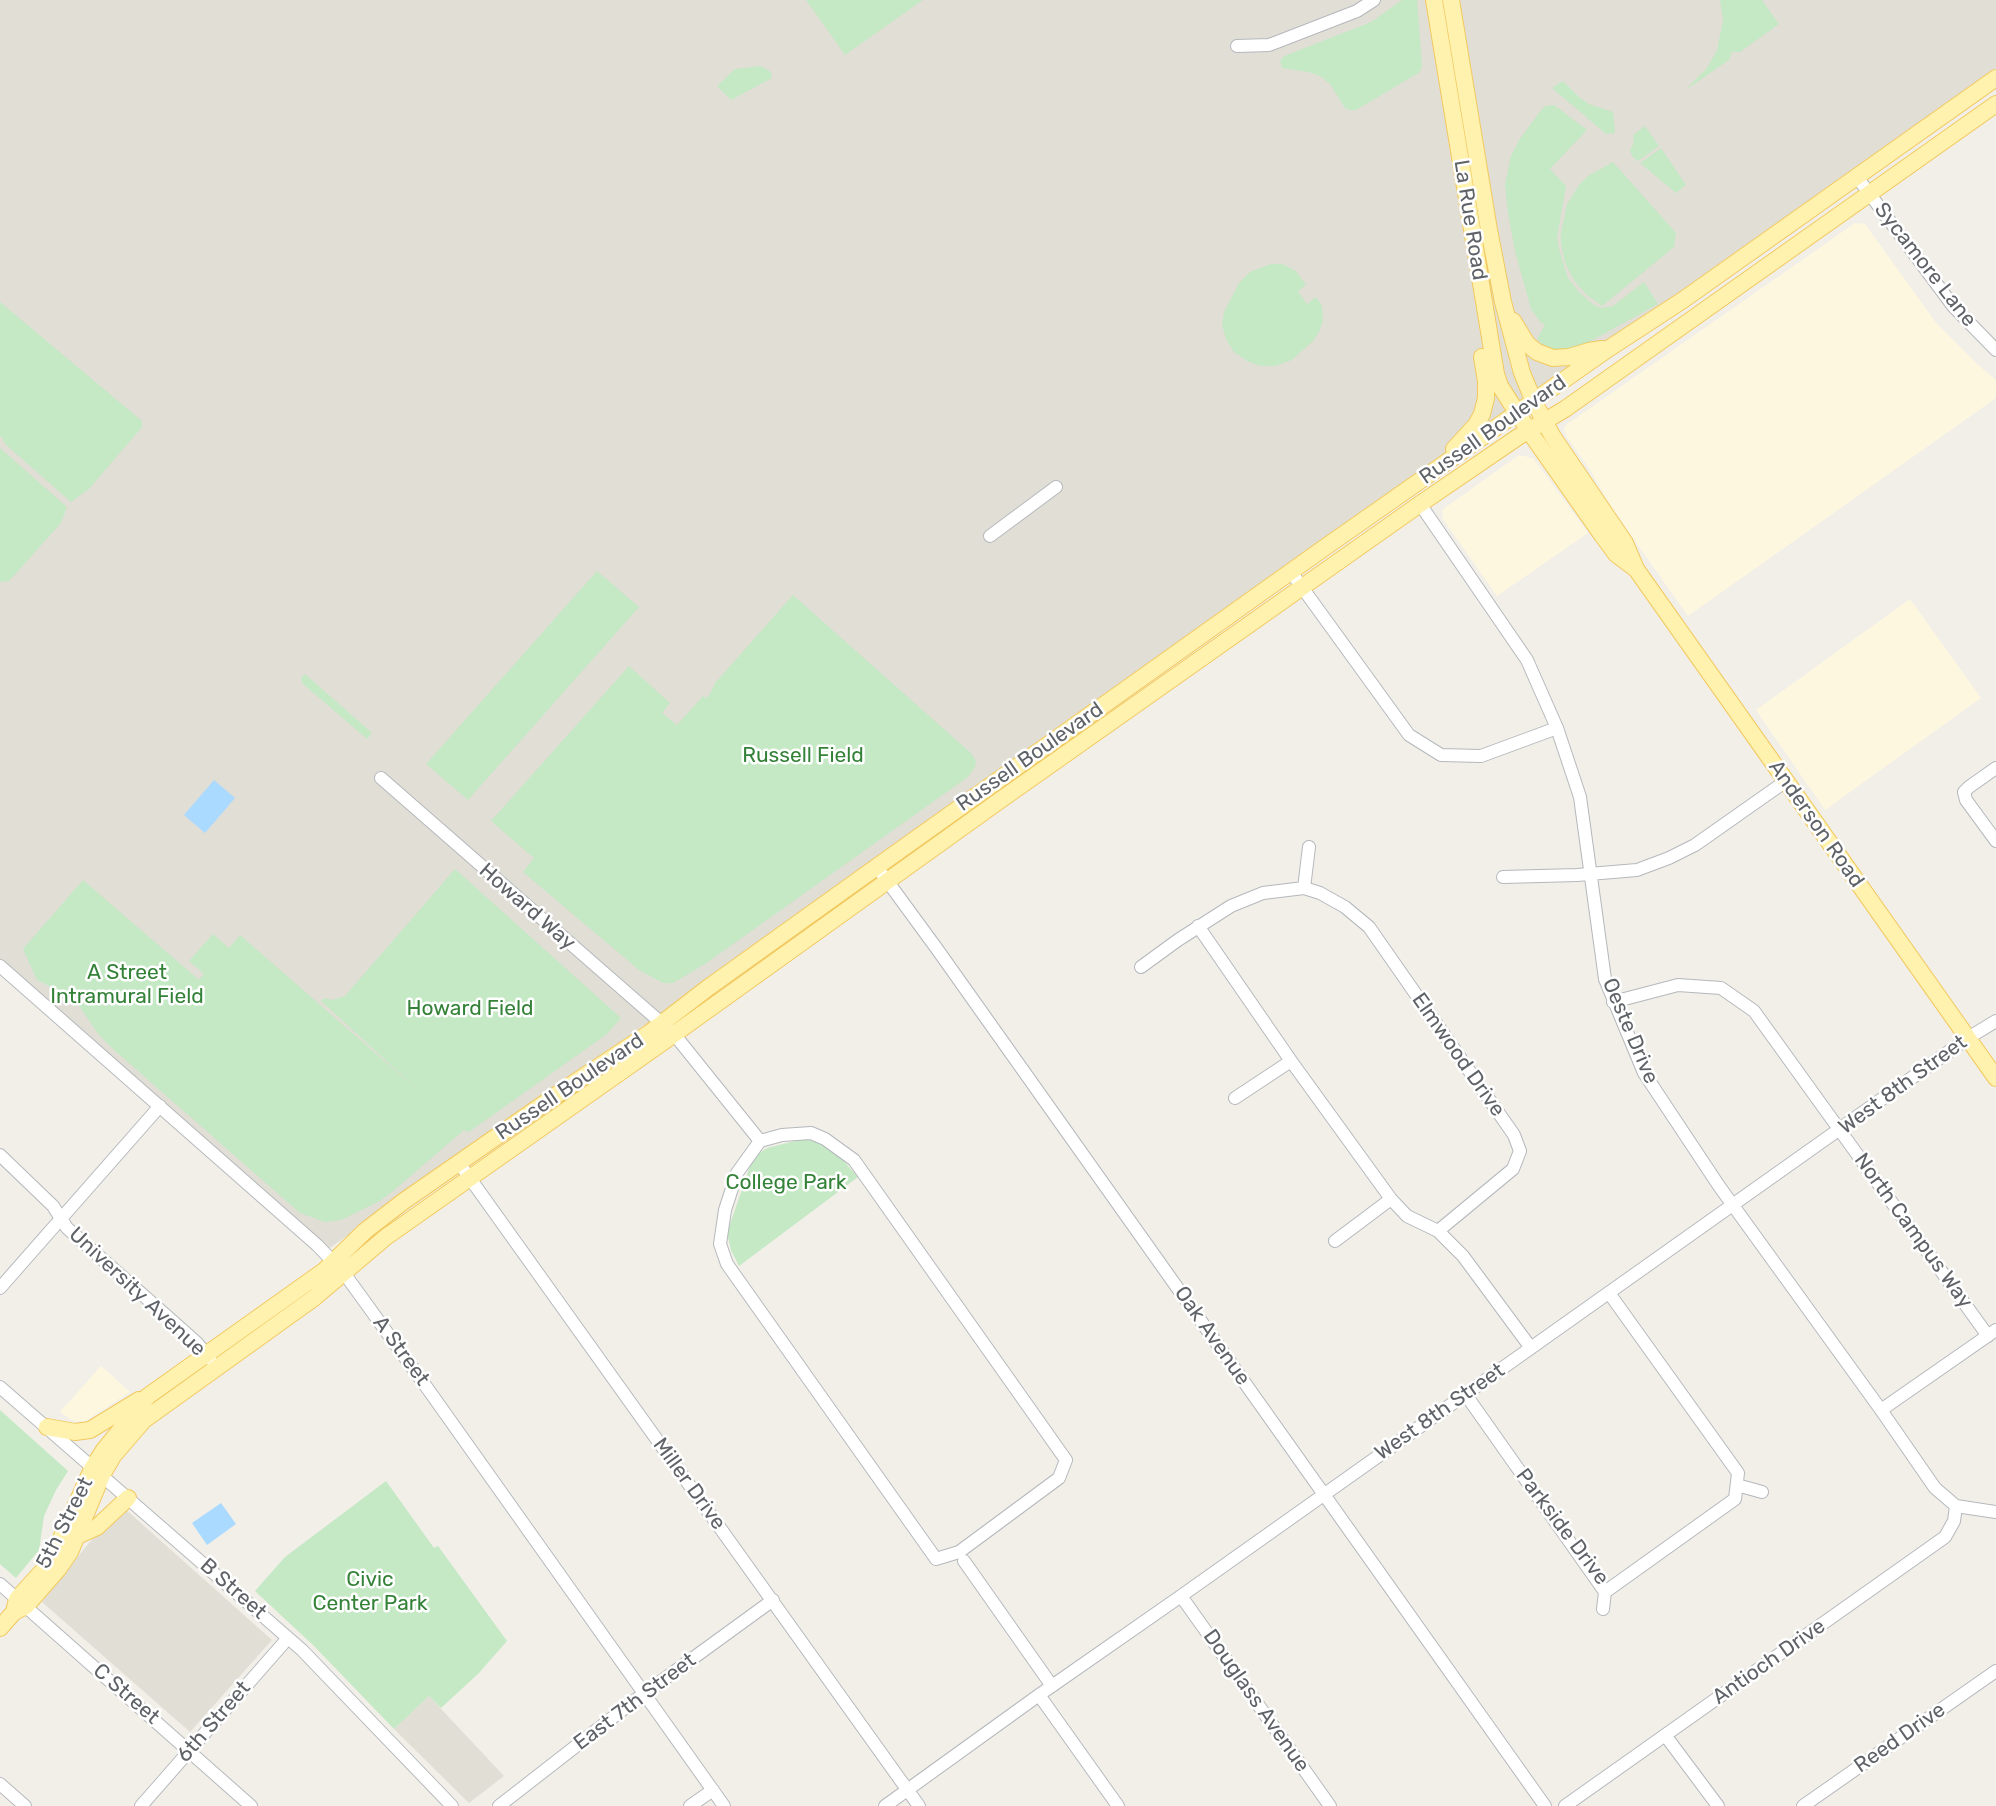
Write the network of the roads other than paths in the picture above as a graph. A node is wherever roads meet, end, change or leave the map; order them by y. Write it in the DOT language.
graph roads {
  1 [pos="1374,0"];
  2 [pos="1434,0"];
  3 [pos="1451,0"];
  4 [pos="1237,46"];
  5 [pos="1996,78"];
  6 [pos="1996,104"];
  7 [pos="1857,177"];
  8 [pos="1869,193"];
  9 [pos="1480,283"];
  10 [pos="1503,302"];
  11 [pos="1608,349"];
  12 [pos="1996,350"];
  13 [pos="1534,402"];
  14 [pos="1518,412"];
  15 [pos="1544,422"];
  16 [pos="1529,431"];
  17 [pos="1435,470"];
  18 [pos="1056,487"];
  19 [pos="1420,504"];
  20 [pos="990,536"];
  21 [pos="1634,563"];
  22 [pos="1291,572"];
  23 [pos="1301,587"];
  24 [pos="1557,728"];
  25 [pos="1996,768"];
  26 [pos="1004,775"];
  27 [pos="382,778"];
  28 [pos="1786,781"];
  29 [pos="983,813"];
  30 [pos="1996,841"];
  31 [pos="1310,847"];
  32 [pos="877,867"];
  33 [pos="1590,874"];
  34 [pos="1503,877"];
  35 [pos="887,881"];
  36 [pos="1304,888"];
  37 [pos="1198,926"];
  38 [pos="0,965"];
  39 [pos="1141,967"];
  40 [pos="1612,1002"];
  41 [pos="1996,1020"];
  42 [pos="668,1028"];
  43 [pos="1968,1038"];
  44 [pos="1291,1061"];
  45 [pos="1996,1078"];
  46 [pos="1235,1098"];
  47 [pos="160,1106"];
  48 [pos="1840,1130"];
  49 [pos="760,1141"];
  50 [pos="0,1155"];
  51 [pos="459,1163"];
  52 [pos="469,1177"];
  53 [pos="1391,1199"];
  54 [pos="1734,1205"];
  55 [pos="61,1220"];
  56 [pos="1438,1231"];
  57 [pos="1335,1241"];
  58 [pos="339,1268"];
  59 [pos="0,1288"];
  60 [pos="1609,1293"];
  61 [pos="1992,1333"];
  62 [pos="1531,1348"];
  63 [pos="206,1354"];
  64 [pos="216,1368"];
  65 [pos="0,1387"];
  66 [pos="1465,1395"];
  67 [pos="148,1396"];
  68 [pos="1881,1410"];
  69 [pos="47,1427"];
  70 [pos="98,1471"];
  71 [pos="1737,1485"];
  72 [pos="1762,1492"];
  73 [pos="1324,1495"];
  74 [pos="128,1499"];
  75 [pos="1955,1506"];
  76 [pos="1996,1512"];
  77 [pos="77,1536"];
  78 [pos="964,1561"];
  79 [pos="0,1584"];
  80 [pos="1605,1592"];
  81 [pos="1181,1596"];
  82 [pos="773,1600"];
  83 [pos="19,1606"];
  84 [pos="1603,1609"];
  85 [pos="0,1628"];
  86 [pos="288,1638"];
  87 [pos="1996,1671"];
  88 [pos="1052,1686"];
  89 [pos="645,1693"];
  90 [pos="1039,1695"];
  91 [pos="1665,1735"];
  92 [pos="189,1751"];
  93 [pos="0,1784"];
  94 [pos="713,1790"];
  95 [pos="907,1791"];
  96 [pos="25,1806"];
  97 [pos="141,1806"];
  98 [pos="251,1806"];
  99 [pos="452,1806"];
  100 [pos="499,1806"];
  101 [pos="690,1806"];
  102 [pos="724,1806"];
  103 [pos="885,1806"];
  104 [pos="919,1806"];
  105 [pos="1118,1806"];
  106 [pos="1330,1806"];
  107 [pos="1545,1806"];
  108 [pos="1565,1806"];
  109 [pos="1718,1806"];
  110 [pos="1803,1806"];
  1 -- 4 [label="street"];
  2 -- 9 [label="main road, La Rue Road"];
  3 -- 10 [label="main road, La Rue Road"];
  5 -- 7 [label="main road, Russell Boulevard"];
  6 -- 8 [label="main road, Russell Boulevard"];
  7 -- 8 [label="street, Sycamore Lane"];
  7 -- 11 [label="main road, Russell Boulevard"];
  8 -- 12 [label="street, Sycamore Lane"];
  8 -- 15 [label="main road, Russell Boulevard"];
  9 -- 14 [label="main road, La Rue Road"];
  9 -- 17 [label="main road"];
  10 -- 11 [label="main road"];
  10 -- 13 [label="main road, La Rue Road"];
  11 -- 13 [label="main road, Russell Boulevard"];
  13 -- 14 [label="main road, Russell Boulevard"];
  13 -- 15 [label="main road, La Rue Road"];
  14 -- 16 [label="main road, La Rue Road"];
  14 -- 17 [label="main road, Russell Boulevard"];
  15 -- 16 [label="main road, Russell Boulevard"];
  15 -- 21 [label="main road, Anderson Road"];
  16 -- 19 [label="main road, Russell Boulevard"];
  16 -- 21 [label="main road"];
  17 -- 22 [label="main road, Russell Boulevard"];
  18 -- 20 [label="street"];
  19 -- 23 [label="main road, Russell Boulevard"];
  19 -- 24 [label="street, Oeste Drive"];
  21 -- 28 [label="main road, Anderson Road"];
  22 -- 23 [label="street"];
  22 -- 26 [label="main road, Russell Boulevard"];
  23 -- 24 [label="street"];
  23 -- 29 [label="main road, Russell Boulevard"];
  24 -- 33 [label="street, Oeste Drive"];
  25 -- 30 [label="street"];
  26 -- 29 [label="main road"];
  26 -- 32 [label="main road, Russell Boulevard"];
  27 -- 42 [label="street, Howard Way"];
  28 -- 33 [label="street"];
  28 -- 43 [label="main road, Anderson Road"];
  29 -- 35 [label="main road, Russell Boulevard"];
  31 -- 36 [label="street"];
  32 -- 35 [label="street, Oak Avenue"];
  32 -- 42 [label="main road, Russell Boulevard"];
  33 -- 34 [label="street"];
  33 -- 40 [label="street, Oeste Drive"];
  35 -- 42 [label="main road, Russell Boulevard"];
  35 -- 73 [label="street, Oak Avenue"];
  36 -- 37 [label="street"];
  36 -- 56 [label="street, Elmwood Drive"];
  37 -- 39 [label="street"];
  37 -- 44 [label="street"];
  38 -- 47 [label="street, A Street"];
  40 -- 48 [label="street, North Campus Way"];
  40 -- 54 [label="street, Oeste Drive"];
  41 -- 43 [label="street, West 8th Street"];
  42 -- 49 [label="street"];
  42 -- 51 [label="main road, Russell Boulevard"];
  42 -- 52 [label="main road, Russell Boulevard"];
  43 -- 45 [label="main road, Anderson Road"];
  43 -- 48 [label="street, West 8th Street"];
  44 -- 46 [label="street"];
  44 -- 53 [label="street"];
  47 -- 55 [label="street"];
  47 -- 58 [label="street, A Street"];
  48 -- 54 [label="street, West 8th Street"];
  48 -- 61 [label="street, North Campus Way"];
  49 -- 49 [label="street"];
  50 -- 55 [label="street, University Avenue"];
  51 -- 52 [label="street, Miller Drive"];
  51 -- 58 [label="main road, Russell Boulevard"];
  52 -- 58 [label="main road, Russell Boulevard"];
  52 -- 82 [label="street, Miller Drive"];
  53 -- 56 [label="street"];
  53 -- 57 [label="street"];
  54 -- 60 [label="street, West 8th Street"];
  54 -- 68 [label="street, Oeste Drive"];
  55 -- 59 [label="street"];
  55 -- 63 [label="street, University Avenue"];
  56 -- 62 [label="street"];
  58 -- 63 [label="main road, Russell Boulevard"];
  58 -- 64 [label="main road, Russell Boulevard"];
  58 -- 89 [label="street, A Street"];
  60 -- 62 [label="street, West 8th Street"];
  60 -- 71 [label="street"];
  61 -- 68 [label="street"];
  62 -- 66 [label="street, West 8th Street"];
  63 -- 64 [label="street, University Avenue"];
  63 -- 67 [label="main road, Russell Boulevard"];
  64 -- 70 [label="main road, Russell Boulevard"];
  65 -- 69 [label="street, B Street"];
  66 -- 73 [label="street, West 8th Street"];
  66 -- 80 [label="street, Parkside Drive"];
  67 -- 69 [label="main road"];
  67 -- 70 [label="main road, Russell Boulevard"];
  68 -- 75 [label="street, Oeste Drive"];
  69 -- 70 [label="street, B Street"];
  70 -- 74 [label="street, B Street"];
  70 -- 77 [label="main road, 5th Street"];
  70 -- 83 [label="main road, 5th Street"];
  71 -- 72 [label="street"];
  71 -- 80 [label="street, Parkside Drive"];
  73 -- 81 [label="street, West 8th Street"];
  73 -- 107 [label="street, Oak Avenue"];
  74 -- 77 [label="main road"];
  74 -- 86 [label="street, B Street"];
  75 -- 76 [label="street"];
  75 -- 91 [label="street, Antioch Drive"];
  77 -- 83 [label="main road, 5th Street"];
  78 -- 88 [label="street"];
  79 -- 83 [label="street, C Street"];
  80 -- 84 [label="street"];
  81 -- 88 [label="street, West 8th Street"];
  81 -- 106 [label="street, Douglass Avenue"];
  82 -- 89 [label="street, East 7th Street"];
  82 -- 95 [label="street, Miller Drive"];
  83 -- 85 [label="main road, 5th Street"];
  83 -- 92 [label="street, C Street"];
  86 -- 92 [label="street, 6th Street"];
  86 -- 99 [label="street, B Street"];
  87 -- 110 [label="street, Reed Drive"];
  88 -- 90 [label="street, West 8th Street"];
  89 -- 94 [label="street, A Street"];
  89 -- 100 [label="street, East 7th Street"];
  90 -- 95 [label="street, West 8th Street"];
  90 -- 105 [label="street"];
  91 -- 108 [label="street, Antioch Drive"];
  91 -- 109 [label="street"];
  92 -- 97 [label="street, 6th Street"];
  92 -- 98 [label="street, C Street"];
  93 -- 96 [label="street"];
  94 -- 101 [label="street"];
  94 -- 102 [label="street, A Street"];
  95 -- 103 [label="street, West 8th Street"];
  95 -- 104 [label="street, Miller Drive"];
}
